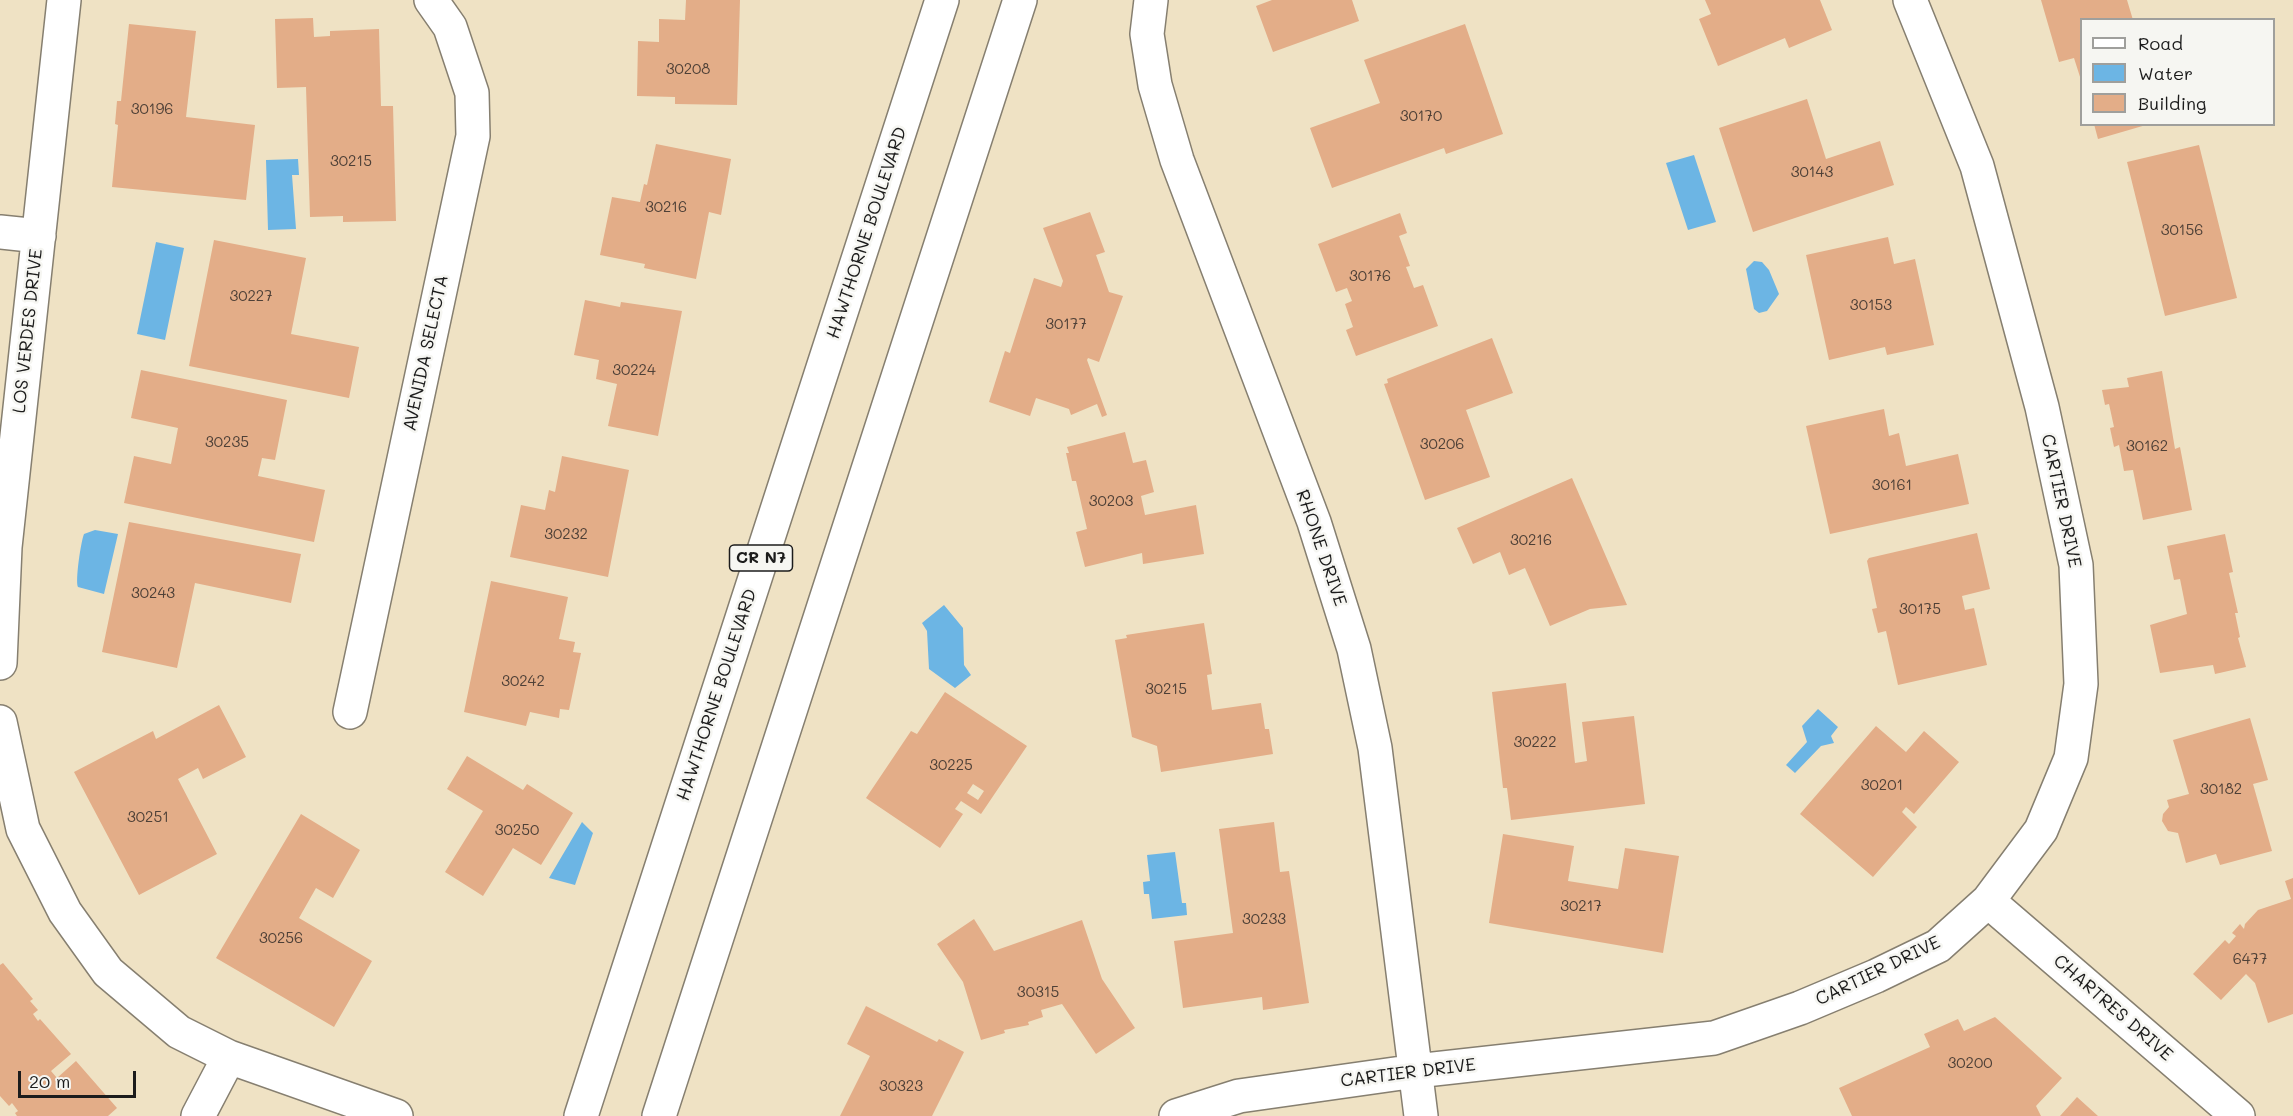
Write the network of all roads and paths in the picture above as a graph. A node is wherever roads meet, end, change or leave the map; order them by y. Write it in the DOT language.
graph roads {
  1 [pos="64,0"];
  2 [pos="431,0"];
  3 [pos="942,0"];
  4 [pos="1020,0"];
  5 [pos="1151,0"];
  6 [pos="1910,0"];
  7 [pos="0,232"];
  8 [pos="39,236"];
  9 [pos="7,472"];
  10 [pos="0,663"];
  11 [pos="350,712"];
  12 [pos="0,722"];
  13 [pos="1988,901"];
  14 [pos="229,1057"];
  15 [pos="1416,1071"];
  16 [pos="198,1116"];
  17 [pos="396,1116"];
  18 [pos="581,1116"];
  19 [pos="659,1116"];
  20 [pos="1176,1116"];
  21 [pos="1421,1116"];
  22 [pos="2238,1116"];
  1 -- 8 [label="street, LOS VERDES DRIVE"];
  2 -- 11 [label="street, AVENIDA SELECTA"];
  3 -- 18 [label="street, HAWTHORNE BOULEVARD / CR N7"];
  4 -- 19 [label="street"];
  5 -- 15 [label="street, RHONE DRIVE"];
  6 -- 13 [label="street, CARTIER DRIVE"];
  7 -- 8 [label="street"];
  8 -- 9 [label="street, LOS VERDES DRIVE"];
  9 -- 10 [label="street, LOS VERDES DRIVE"];
  12 -- 14 [label="street"];
  13 -- 15 [label="street, CARTIER DRIVE"];
  13 -- 22 [label="street, CHARTRES DRIVE"];
  14 -- 16 [label="street"];
  14 -- 17 [label="street"];
  15 -- 20 [label="street, CARTIER DRIVE"];
  15 -- 21 [label="street, RHONE DRIVE"];
}
